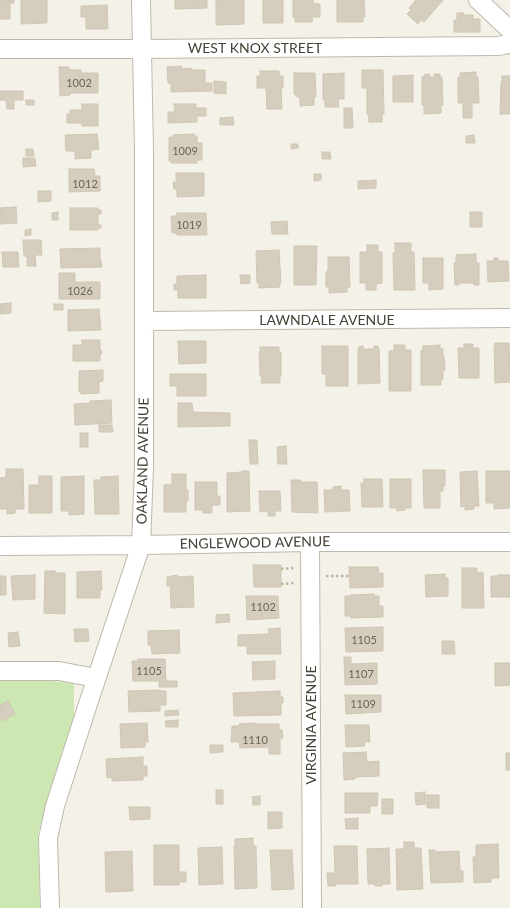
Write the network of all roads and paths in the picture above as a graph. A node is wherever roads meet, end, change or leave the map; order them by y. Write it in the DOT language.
graph roads {
  1 [pos="141,0"];
  2 [pos="478,0"];
  3 [pos="510,30"];
  4 [pos="510,44"];
  5 [pos="0,49"];
  6 [pos="141,49"];
  7 [pos="510,318"];
  8 [pos="144,321"];
  9 [pos="310,542"];
  10 [pos="510,542"];
  11 [pos="142,545"];
  12 [pos="0,546"];
  13 [pos="300,568"];
  14 [pos="281,569"];
  15 [pos="320,576"];
  16 [pos="350,576"];
  17 [pos="301,583"];
  18 [pos="281,584"];
  19 [pos="0,671"];
  20 [pos="96,678"];
  21 [pos="50,908"];
  22 [pos="312,908"];
  1 -- 6 [label="street, OAKLAND AVENUE"];
  2 -- 3 [label="street"];
  4 -- 6 [label="street, WEST KNOX STREET"];
  5 -- 6 [label="street, WEST KNOX STREET"];
  6 -- 8 [label="street, OAKLAND AVENUE"];
  7 -- 8 [label="street, LAWNDALE AVENUE"];
  8 -- 11 [label="street, OAKLAND AVENUE"];
  9 -- 10 [label="street, ENGLEWOOD AVENUE"];
  9 -- 11 [label="street, ENGLEWOOD AVENUE"];
  9 -- 22 [label="street, VIRGINIA AVENUE"];
  11 -- 12 [label="street, ENGLEWOOD AVENUE"];
  11 -- 20 [label="street, OAKLAND AVENUE"];
  13 -- 14 [label="path"];
  15 -- 16 [label="path"];
  17 -- 18 [label="path"];
  19 -- 20 [label="street"];
  20 -- 21 [label="street, OAKLAND AVENUE"];
}
